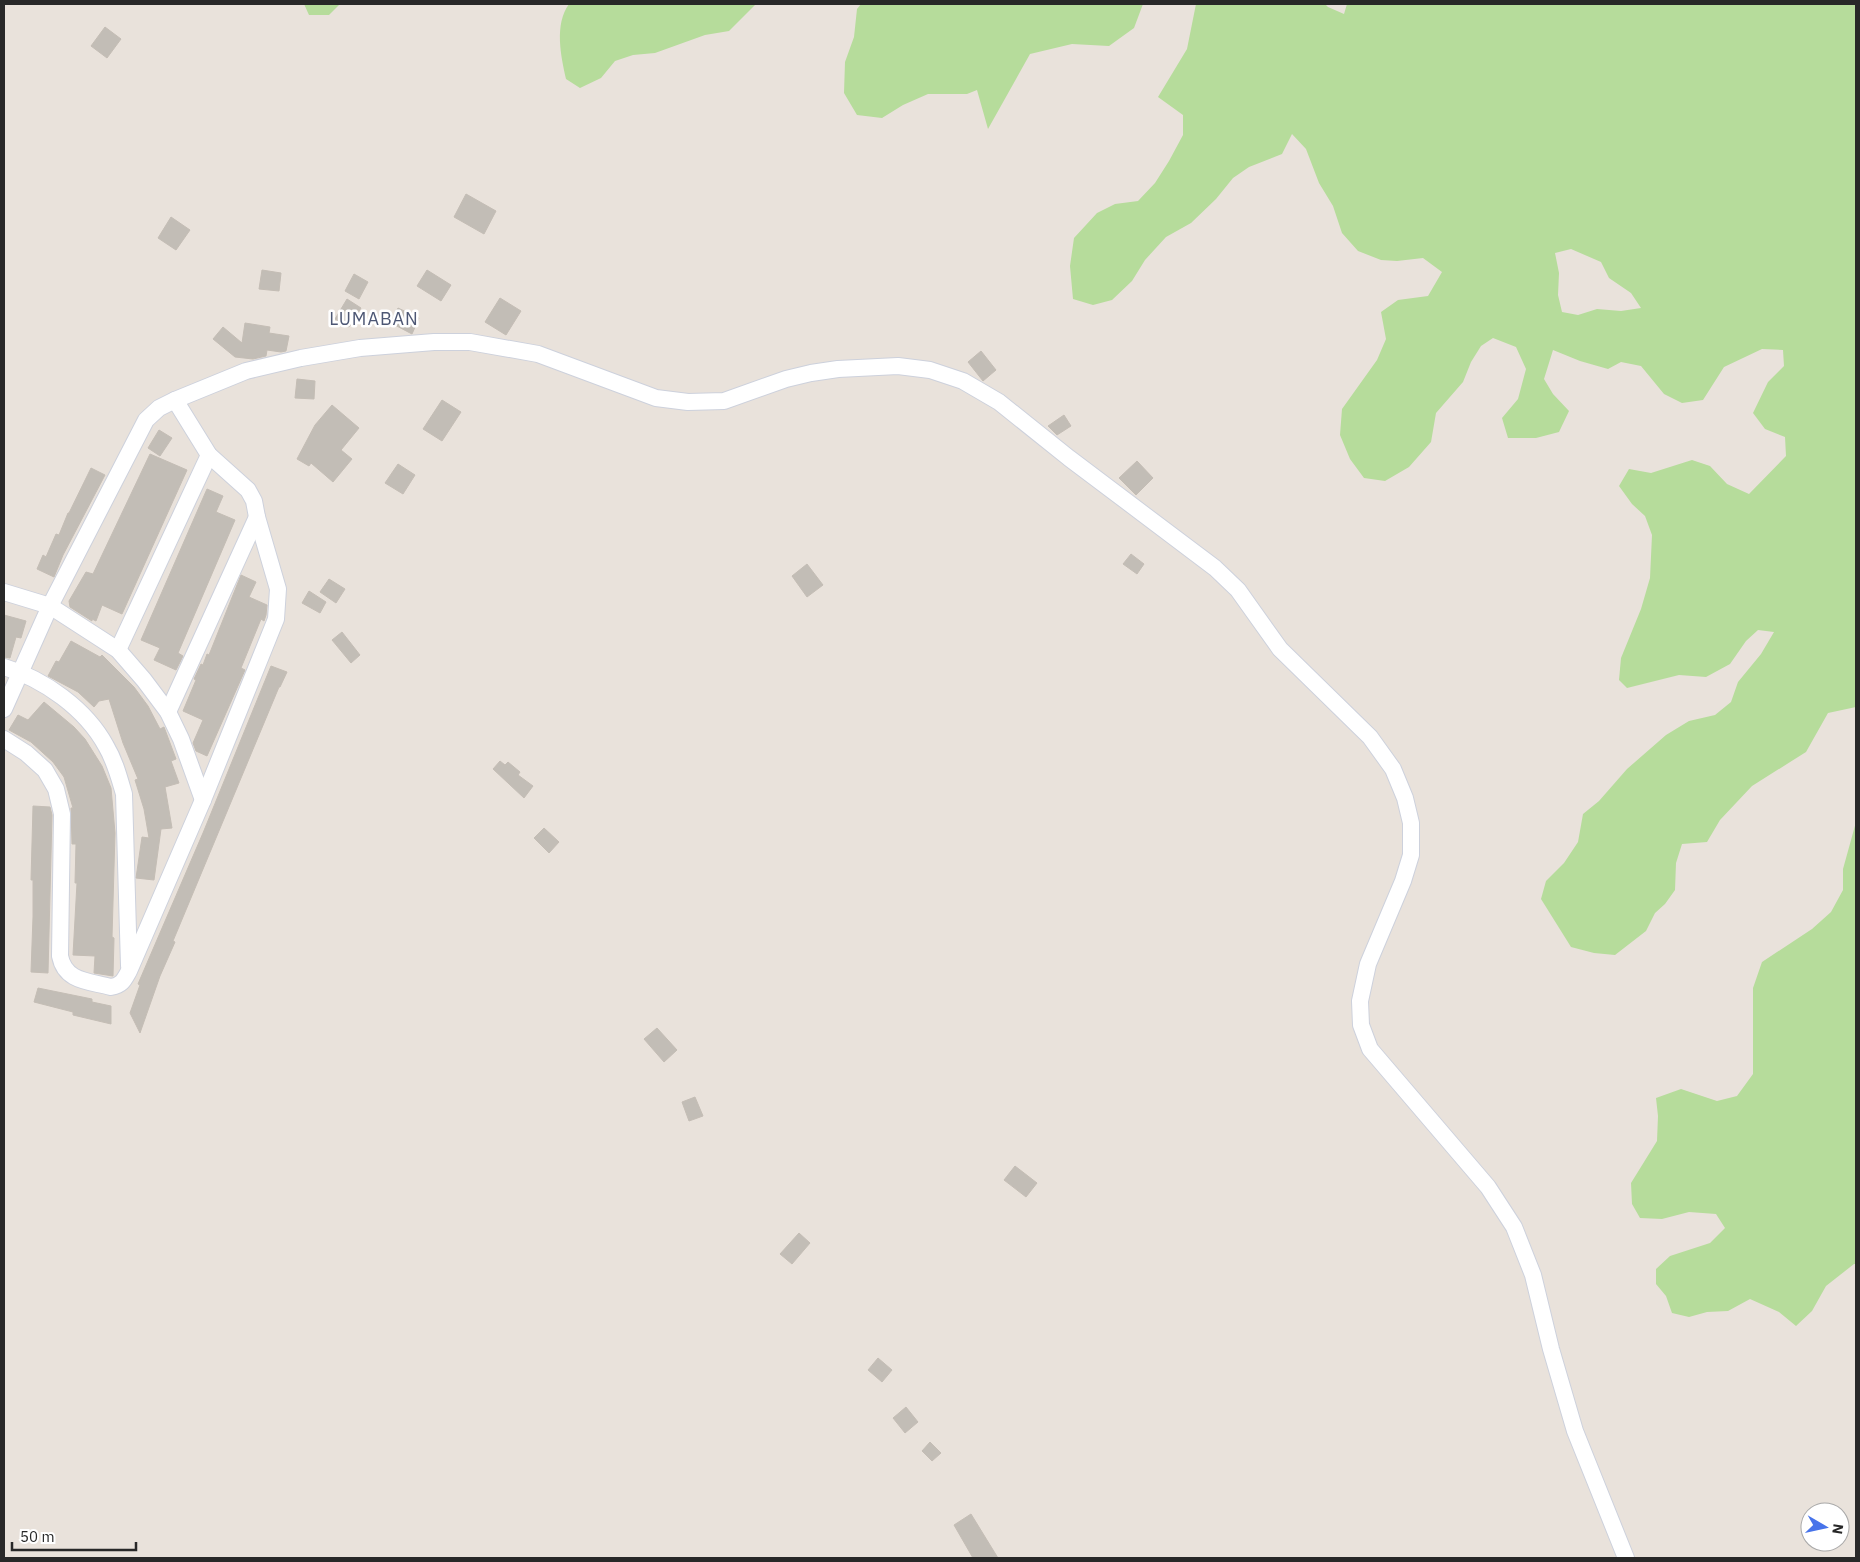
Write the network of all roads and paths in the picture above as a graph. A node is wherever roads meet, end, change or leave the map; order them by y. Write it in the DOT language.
graph roads {
  1 [pos="175,400"];
  2 [pos="209,455"];
  3 [pos="256,517"];
  4 [pos="4,592"];
  5 [pos="50,606"];
  6 [pos="118,650"];
  7 [pos="4,667"];
  8 [pos="21,672"];
  9 [pos="4,709"];
  10 [pos="168,712"];
  11 [pos="4,739"];
  12 [pos="203,800"];
  13 [pos="129,971"];
  14 [pos="1626,1558"];
  1 -- 2 [label="street"];
  1 -- 5 [label="street"];
  1 -- 14 [label="street"];
  2 -- 3 [label="street"];
  2 -- 6 [label="street"];
  3 -- 10 [label="street"];
  3 -- 12 [label="street"];
  4 -- 5 [label="street"];
  5 -- 6 [label="street"];
  5 -- 8 [label="street"];
  6 -- 10 [label="street"];
  7 -- 8 [label="street"];
  8 -- 9 [label="street"];
  8 -- 13 [label="street"];
  10 -- 12 [label="street"];
  11 -- 13 [label="street"];
  12 -- 13 [label="street"];
}
